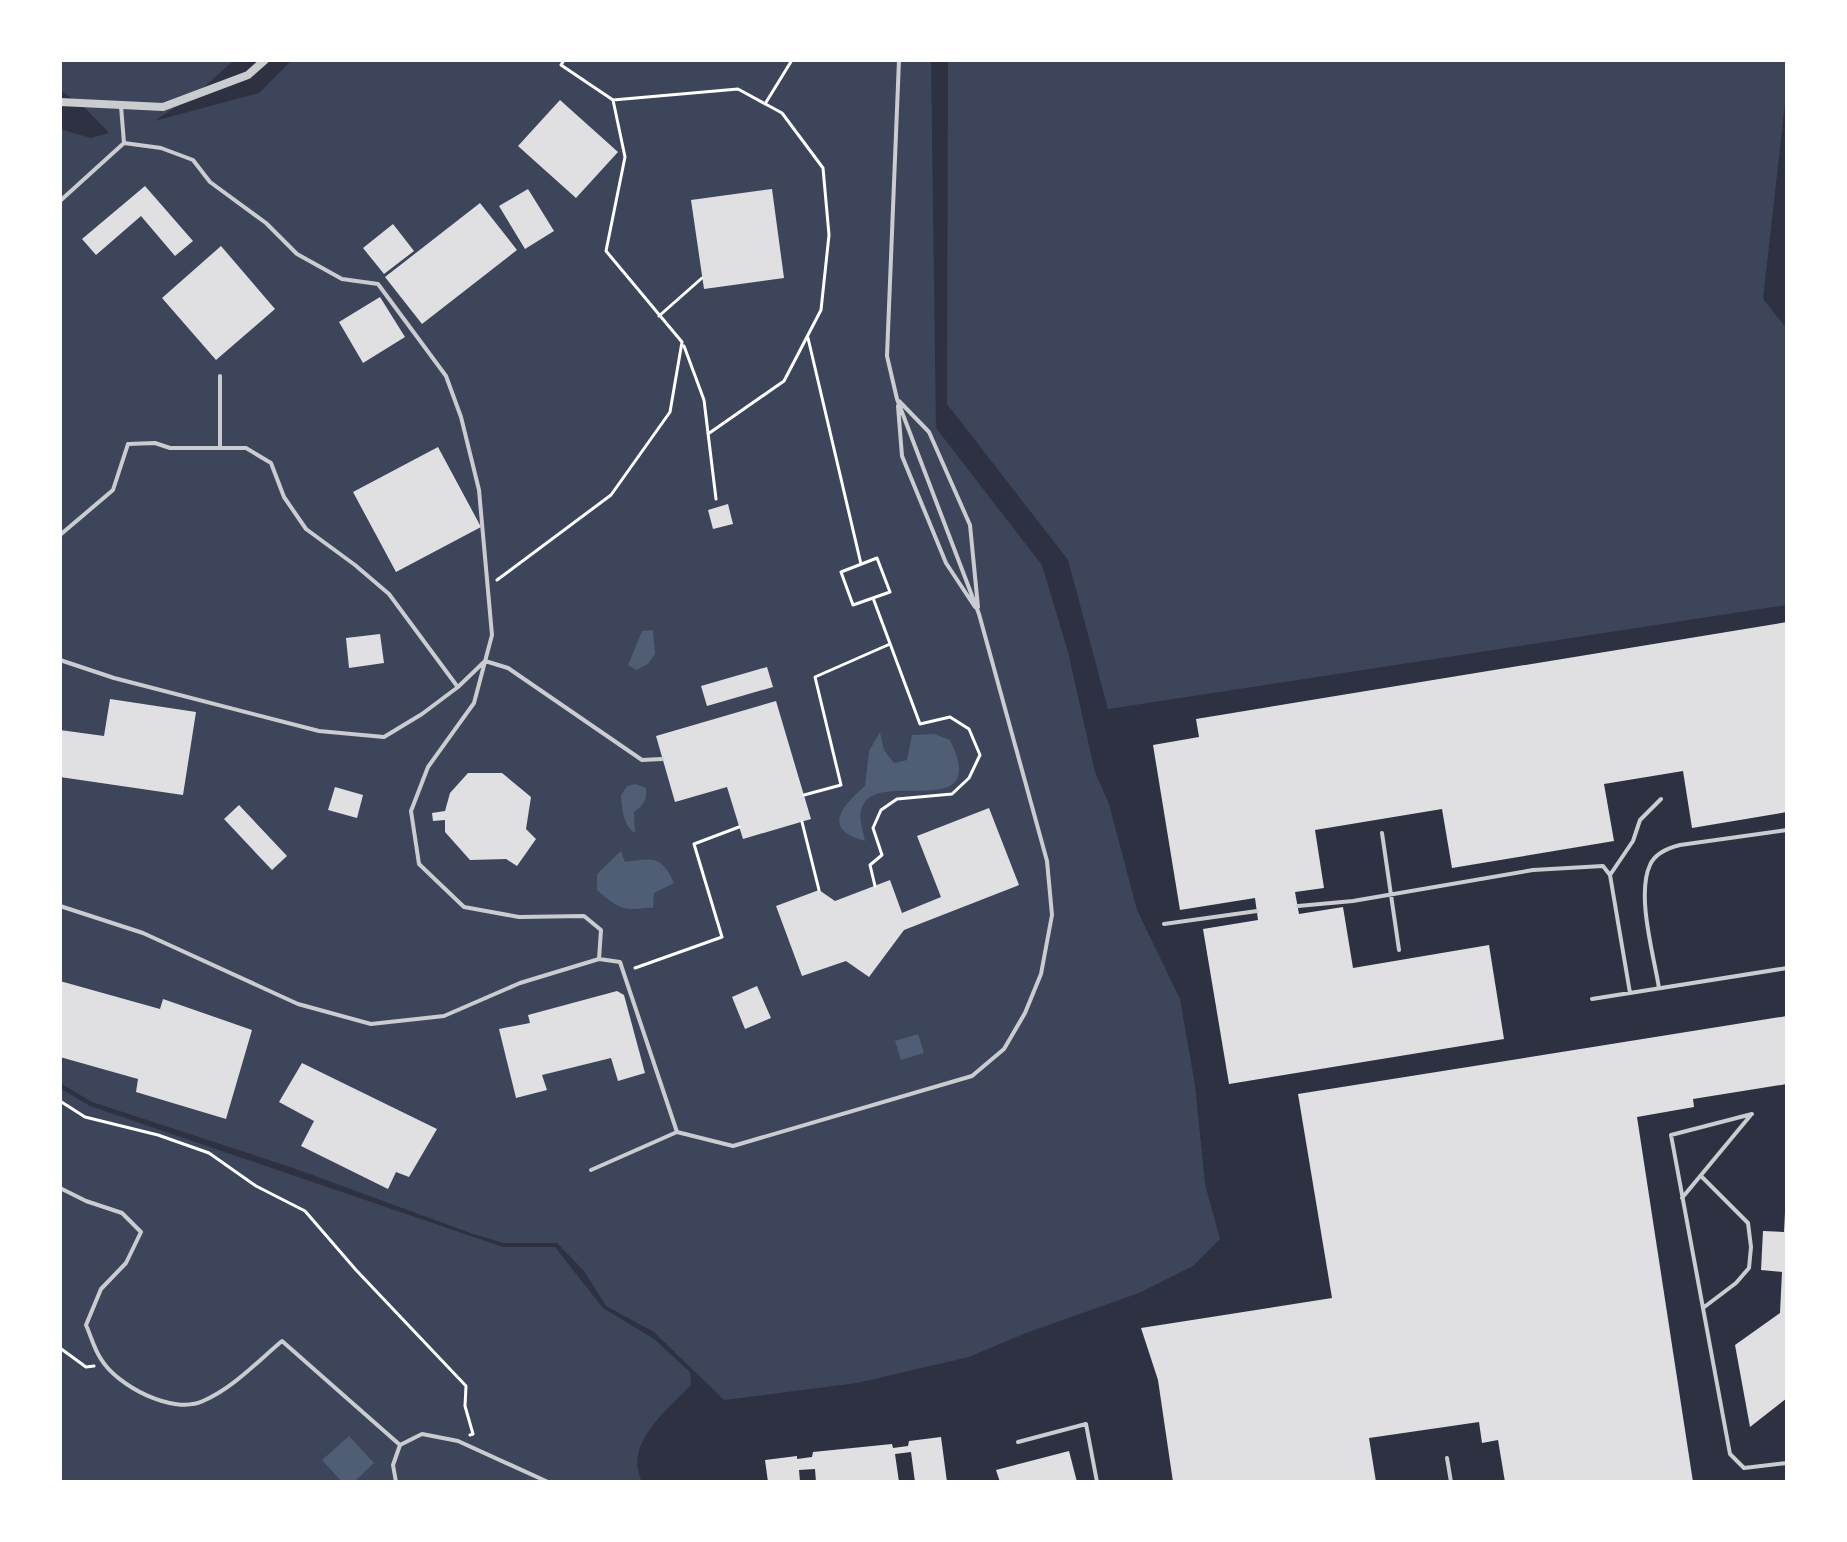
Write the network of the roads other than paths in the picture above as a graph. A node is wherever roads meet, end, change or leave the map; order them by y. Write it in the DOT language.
graph roads {
  1 [pos="265,60"];
  2 [pos="899,60"];
  3 [pos="60,102"];
  4 [pos="121,106"];
  5 [pos="124,143"];
  6 [pos="60,201"];
  7 [pos="220,376"];
  8 [pos="897,399"];
  9 [pos="220,447"];
  10 [pos="60,535"];
  11 [pos="979,614"];
  12 [pos="60,660"];
  13 [pos="485,661"];
  14 [pos="458,687"];
  15 [pos="662,759"];
  16 [pos="1661,799"];
  17 [pos="1787,830"];
  18 [pos="1382,833"];
  19 [pos="1610,875"];
  20 [pos="1391,893"];
  21 [pos="60,906"];
  22 [pos="1298,906"];
  23 [pos="1257,911"];
  24 [pos="1164,924"];
  25 [pos="1399,950"];
  26 [pos="599,959"];
  27 [pos="1787,968"];
  28 [pos="1659,988"];
  29 [pos="1630,993"];
  30 [pos="1592,999"];
  31 [pos="677,1132"];
  32 [pos="591,1170"];
  33 [pos="1701,1176"];
  34 [pos="60,1188"];
  35 [pos="1682,1198"];
  36 [pos="1703,1308"];
  37 [pos="1018,1442"];
  38 [pos="400,1445"];
  39 [pos="1447,1458"];
  40 [pos="1787,1463"];
  41 [pos="396,1482"];
  42 [pos="548,1482"];
  43 [pos="1097,1482"];
  44 [pos="1451,1482"];
  1 -- 4 [label="street"];
  2 -- 8 [label="lane"];
  3 -- 4 [label="street"];
  4 -- 5 [label="lane"];
  5 -- 6 [label="lane"];
  5 -- 13 [label="lane"];
  7 -- 9 [label="lane"];
  8 -- 11 [label="lane"];
  8 -- 11 [label="lane"];
  8 -- 11 [label="lane"];
  9 -- 10 [label="lane"];
  9 -- 14 [label="lane"];
  11 -- 31 [label="lane"];
  12 -- 14 [label="lane"];
  13 -- 14 [label="lane"];
  13 -- 15 [label="lane"];
  13 -- 26 [label="lane"];
  16 -- 19 [label="lane"];
  17 -- 28 [label="lane"];
  18 -- 20 [label="lane"];
  19 -- 20 [label="lane"];
  19 -- 29 [label="lane"];
  20 -- 22 [label="lane"];
  20 -- 25 [label="lane"];
  21 -- 26 [label="lane"];
  23 -- 24 [label="lane"];
  26 -- 31 [label="lane"];
  27 -- 28 [label="lane"];
  28 -- 29 [label="lane"];
  29 -- 30 [label="lane"];
  31 -- 32 [label="lane"];
  33 -- 35 [label="lane"];
  33 -- 35 [label="lane"];
  33 -- 36 [label="lane"];
  34 -- 38 [label="lane"];
  35 -- 36 [label="lane"];
  36 -- 40 [label="lane"];
  37 -- 43 [label="lane"];
  38 -- 41 [label="lane"];
  38 -- 42 [label="lane"];
  39 -- 44 [label="lane"];
}
